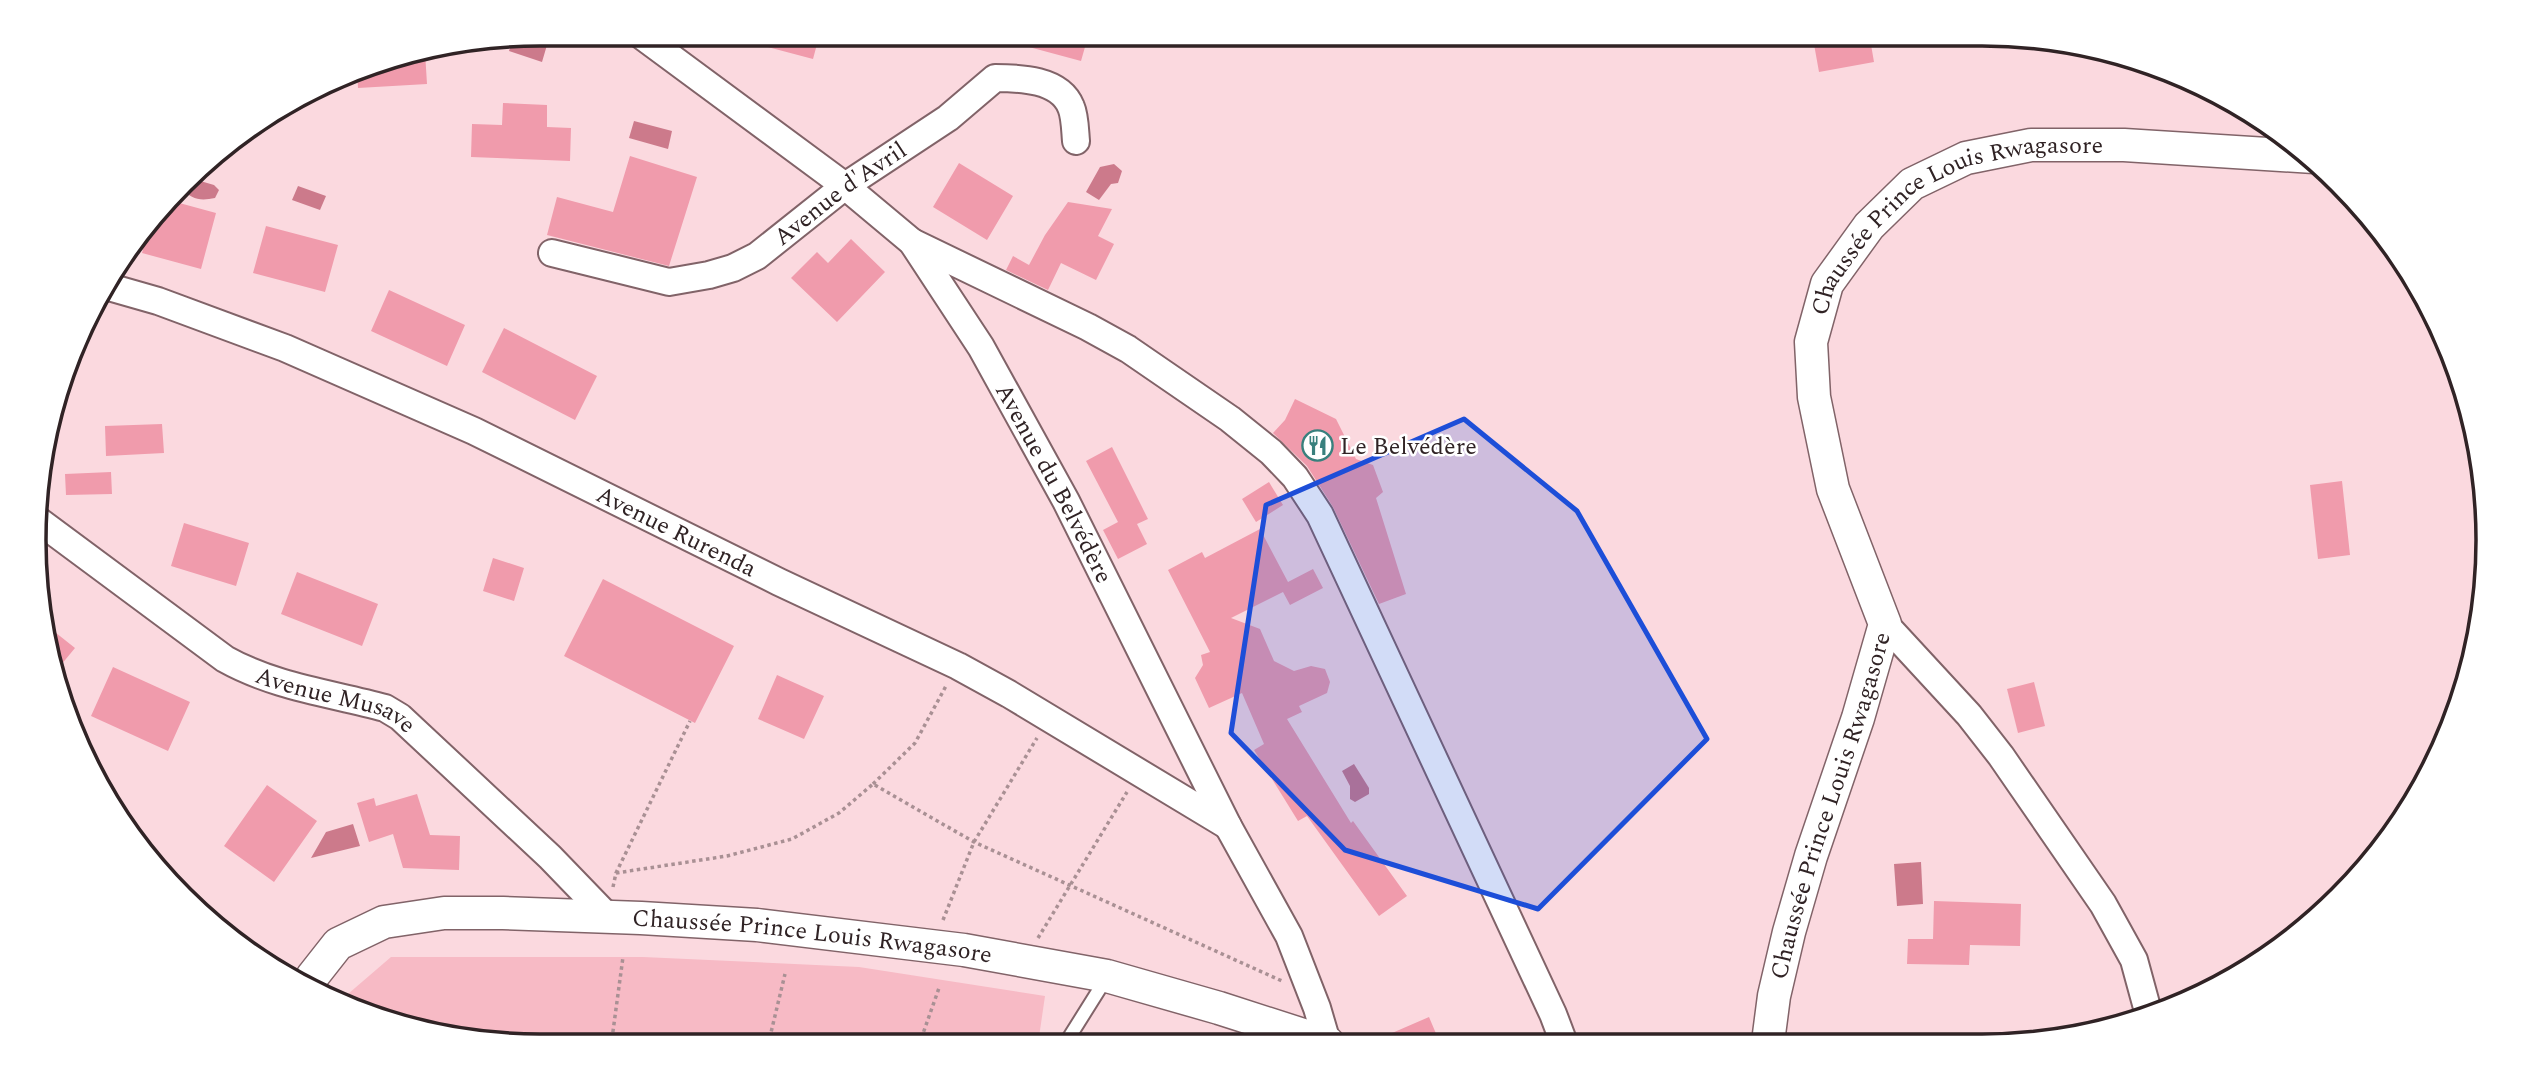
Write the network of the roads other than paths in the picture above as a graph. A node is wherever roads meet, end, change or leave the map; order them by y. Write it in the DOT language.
graph roads {
  1 [pos="656,46"];
  2 [pos="1076,141"];
  3 [pos="2293,156"];
  4 [pos="845,186"];
  5 [pos="912,242"];
  6 [pos="552,253"];
  7 [pos="114,288"];
  8 [pos="46,527"];
  9 [pos="1885,624"];
  10 [pos="1228,826"];
  11 [pos="607,916"];
  12 [pos="1107,976"];
  13 [pos="313,978"];
  14 [pos="2146,1005"];
  15 [pos="1071,1034"];
  16 [pos="1298,1034"];
  17 [pos="1325,1034"];
  18 [pos="1561,1034"];
  19 [pos="1769,1034"];
  1 -- 4 [label="street, Avenue du Belvédère"];
  2 -- 4 [label="street, Avenue d'Avril"];
  3 -- 9 [label="street, Chaussée Prince Louis Rwagasore"];
  4 -- 5 [label="street, Avenue du Belvédère"];
  4 -- 6 [label="street, Avenue d'Avril"];
  5 -- 10 [label="street, Avenue du Belvédère"];
  5 -- 18 [label="street"];
  7 -- 10 [label="street, Avenue Rurenda"];
  8 -- 11 [label="street, Avenue Musave"];
  9 -- 14 [label="street"];
  9 -- 19 [label="street, Chaussée Prince Louis Rwagasore"];
  10 -- 17 [label="street, Avenue du Belvédère"];
  11 -- 12 [label="street, Chaussée Prince Louis Rwagasore"];
  11 -- 13 [label="street, Chaussée Prince Louis Rwagasore"];
  12 -- 15 [label="lane"];
  12 -- 16 [label="street, Chaussée Prince Louis Rwagasore"];
}
